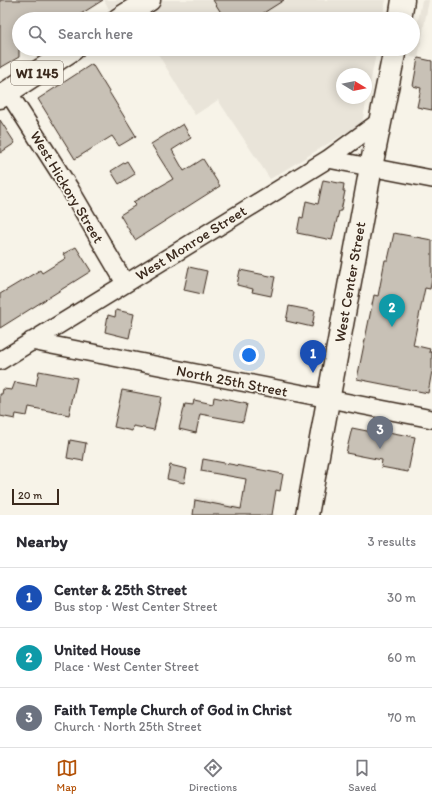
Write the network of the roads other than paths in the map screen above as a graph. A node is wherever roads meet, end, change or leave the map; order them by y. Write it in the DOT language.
graph roads {
  1 [pos="149,0"];
  2 [pos="403,0"];
  3 [pos="131,12"];
  4 [pos="401,12"];
  5 [pos="63,56"];
  6 [pos="394,56"];
  7 [pos="4,94"];
  8 [pos="380,121"];
  9 [pos="328,159"];
  10 [pos="371,167"];
  11 [pos="432,179"];
  12 [pos="125,283"];
  13 [pos="32,341"];
  14 [pos="0,360"];
  15 [pos="329,400"];
  16 [pos="432,419"];
  17 [pos="307,515"];
  1 -- 3 [label="street"];
  2 -- 4 [label="street"];
  5 -- 7 [label="street, WI 145"];
  6 -- 8 [label="street, West Center Street"];
  7 -- 12 [label="street, West Hickory Street"];
  8 -- 9 [label="street, West Monroe Street"];
  8 -- 10 [label="street, West Center Street"];
  9 -- 10 [label="street"];
  9 -- 12 [label="street, West Monroe Street"];
  10 -- 11 [label="street"];
  10 -- 15 [label="street, West Center Street"];
  12 -- 13 [label="street, West Monroe Street"];
  13 -- 14 [label="street, West Monroe Street"];
  13 -- 15 [label="street, North 25th Street"];
  15 -- 16 [label="street, North 25th Street"];
  15 -- 17 [label="street, West Center Street"];
}
